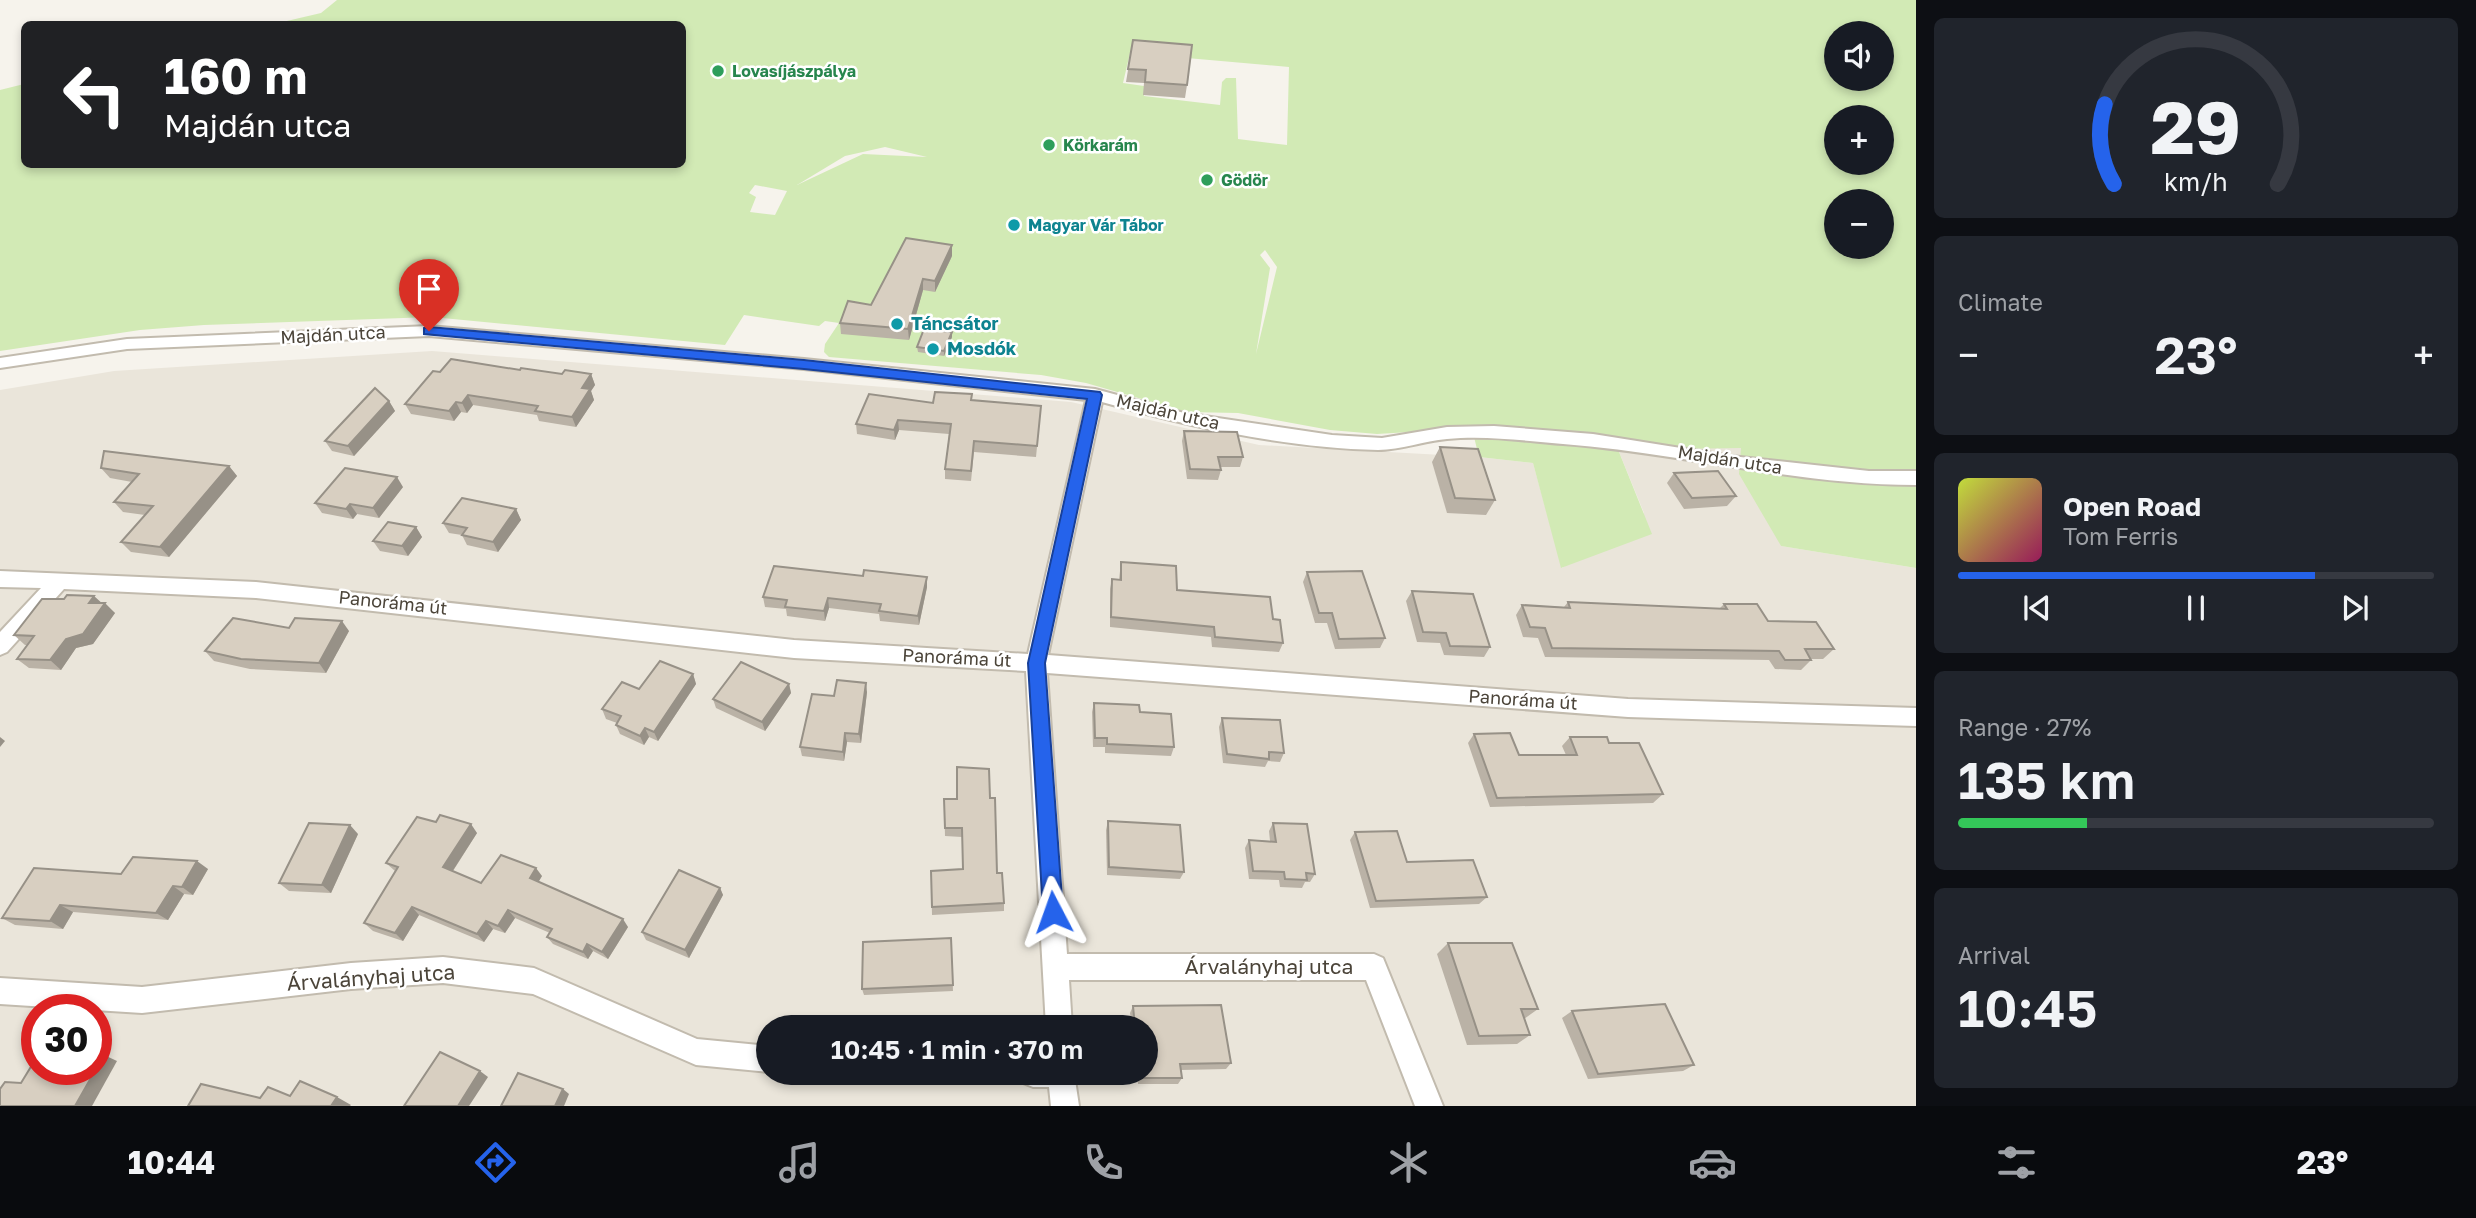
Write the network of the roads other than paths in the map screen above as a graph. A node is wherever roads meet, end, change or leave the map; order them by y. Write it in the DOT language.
graph roads {
  1 [pos="0,363"];
  2 [pos="1095,395"];
  3 [pos="1916,478"];
  4 [pos="0,579"];
  5 [pos="59,582"];
  6 [pos="0,646"];
  7 [pos="1036,663"];
  8 [pos="1916,718"];
  9 [pos="1056,967"];
  10 [pos="0,991"];
  11 [pos="1058,1015"];
  12 [pos="756,1058"];
  13 [pos="1062,1085"];
  14 [pos="1065,1106"];
  15 [pos="1429,1106"];
  1 -- 2 [label="street, Majdán utca"];
  2 -- 3 [label="street, Majdán utca"];
  2 -- 7 [label="street"];
  4 -- 5 [label="street, Panoráma út"];
  5 -- 6 [label="street"];
  5 -- 7 [label="street, Panoráma út"];
  7 -- 8 [label="street, Panoráma út"];
  7 -- 9 [label="street"];
  9 -- 11 [label="street"];
  9 -- 15 [label="street, Árvalányhaj utca"];
  10 -- 12 [label="street, Árvalányhaj utca"];
  13 -- 14 [label="street"];
}
